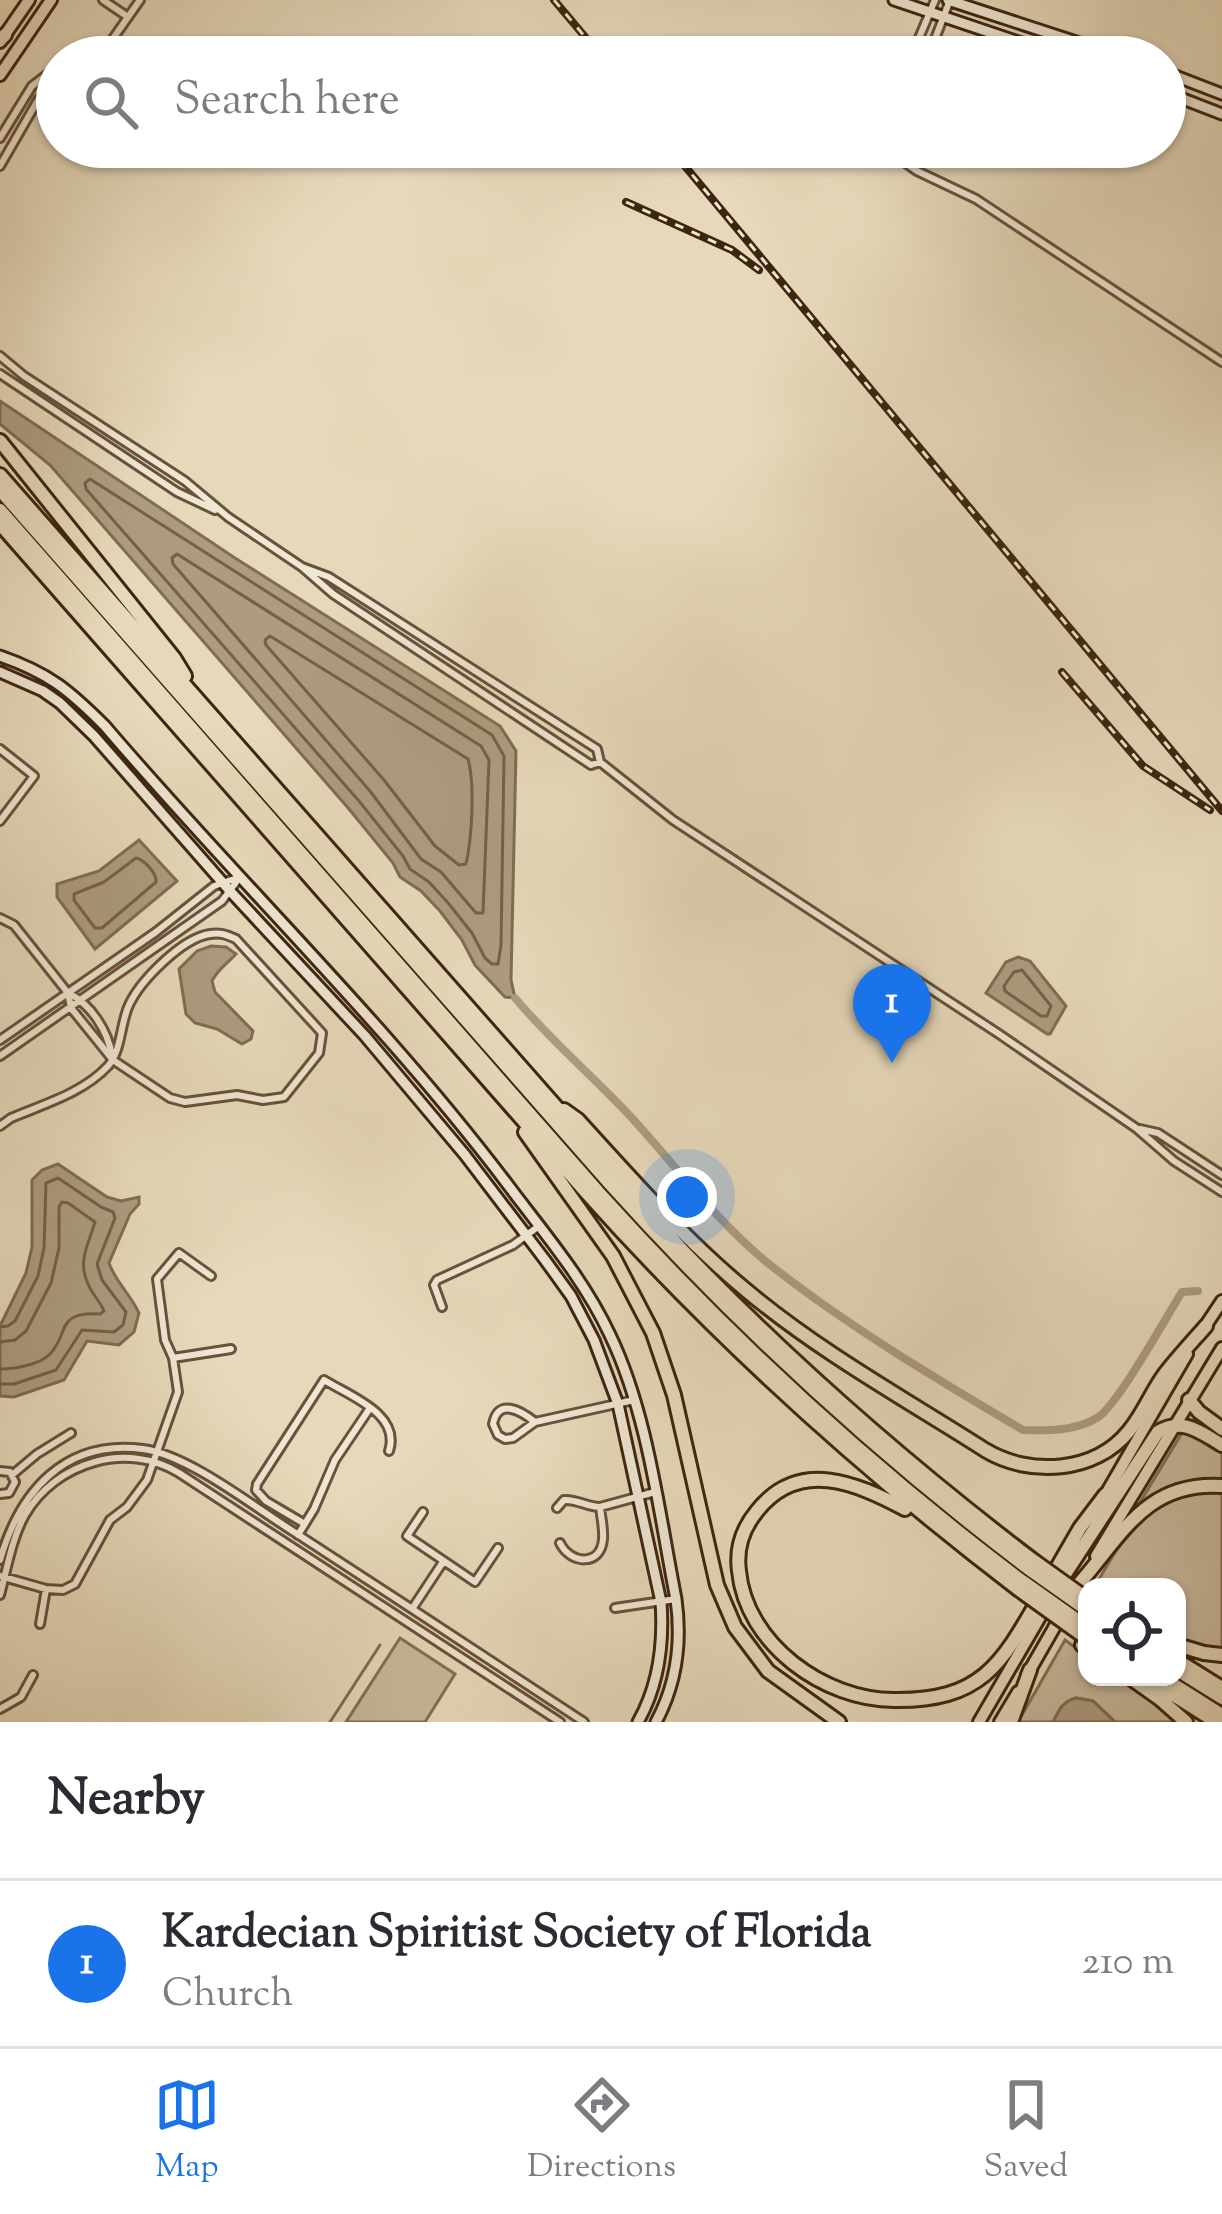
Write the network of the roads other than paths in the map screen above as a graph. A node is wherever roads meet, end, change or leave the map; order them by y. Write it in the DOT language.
graph roads {
  1 [pos="29,0"];
  2 [pos="51,0"];
  3 [pos="103,0"];
  4 [pos="139,0"];
  5 [pos="894,0"];
  6 [pos="935,0"];
  7 [pos="949,0"];
  8 [pos="930,14"];
  9 [pos="128,17"];
  10 [pos="944,19"];
  11 [pos="115,36"];
  12 [pos="920,36"];
  13 [pos="937,36"];
  14 [pos="997,36"];
  15 [pos="1058,36"];
  16 [pos="2,39"];
  17 [pos="0,75"];
  18 [pos="1186,80"];
  19 [pos="36,83"];
  20 [pos="1222,94"];
  21 [pos="1186,100"];
  22 [pos="36,103"];
  23 [pos="1222,114"];
  24 [pos="0,138"];
  25 [pos="0,166"];
  26 [pos="912,168"];
  27 [pos="0,356"];
  28 [pos="1222,362"];
  29 [pos="0,374"];
  30 [pos="0,441"];
  31 [pos="0,475"];
  32 [pos="0,490"];
  33 [pos="0,510"];
  34 [pos="228,517"];
  35 [pos="0,524"];
  36 [pos="302,567"];
  37 [pos="0,656"];
  38 [pos="0,672"];
  39 [pos="205,708"];
  40 [pos="0,749"];
  41 [pos="600,762"];
  42 [pos="0,821"];
  43 [pos="240,877"];
  44 [pos="222,881"];
  45 [pos="230,891"];
  46 [pos="0,918"];
  47 [pos="168,922"];
  48 [pos="176,934"];
  49 [pos="122,956"];
  50 [pos="129,967"];
  51 [pos="68,993"];
  52 [pos="82,1000"];
  53 [pos="71,1008"];
  54 [pos="0,1040"];
  55 [pos="0,1056"];
  56 [pos="113,1060"];
  57 [pos="540,1091"];
  58 [pos="502,1096"];
  59 [pos="0,1126"];
  60 [pos="1136,1128"];
  61 [pos="1222,1175"];
  62 [pos="1222,1192"];
  63 [pos="539,1226"];
  64 [pos="526,1235"];
  65 [pos="211,1276"];
  66 [pos="1222,1301"];
  67 [pos="442,1307"];
  68 [pos="1206,1326"];
  69 [pos="1222,1348"];
  70 [pos="231,1349"];
  71 [pos="172,1358"];
  72 [pos="634,1400"];
  73 [pos="1189,1400"];
  74 [pos="618,1404"];
  75 [pos="370,1408"];
  76 [pos="535,1422"];
  77 [pos="1174,1425"];
  78 [pos="1222,1429"];
  79 [pos="71,1433"];
  80 [pos="1222,1445"];
  81 [pos="389,1451"];
  82 [pos="156,1456"];
  83 [pos="75,1464"];
  84 [pos="0,1471"];
  85 [pos="12,1475"];
  86 [pos="1222,1486"];
  87 [pos="655,1492"];
  88 [pos="0,1494"];
  89 [pos="1105,1495"];
  90 [pos="639,1498"];
  91 [pos="600,1507"];
  92 [pos="557,1508"];
  93 [pos="423,1512"];
  94 [pos="932,1523"];
  95 [pos="305,1524"];
  96 [pos="298,1535"];
  97 [pos="560,1543"];
  98 [pos="291,1546"];
  99 [pos="498,1548"];
  100 [pos="0,1560"];
  101 [pos="443,1562"];
  102 [pos="1026,1575"];
  103 [pos="3,1576"];
  104 [pos="1092,1578"];
  105 [pos="1093,1578"];
  106 [pos="1057,1581"];
  107 [pos="46,1589"];
  108 [pos="1078,1590"];
  109 [pos="0,1594"];
  110 [pos="676,1599"];
  111 [pos="1078,1601"];
  112 [pos="662,1602"];
  113 [pos="1078,1605"];
  114 [pos="615,1608"];
  115 [pos="412,1609"];
  116 [pos="1078,1619"];
  117 [pos="405,1620"];
  118 [pos="40,1624"];
  119 [pos="1078,1636"];
  120 [pos="1186,1648"];
  121 [pos="1222,1655"];
  122 [pos="1186,1666"];
  123 [pos="1030,1670"];
  124 [pos="33,1675"];
  125 [pos="1186,1676"];
  126 [pos="1142,1686"];
  127 [pos="1159,1686"];
  128 [pos="1177,1686"];
  129 [pos="1222,1688"];
  130 [pos="1222,1698"];
  131 [pos="0,1709"];
  132 [pos="1222,1714"];
  133 [pos="560,1722"];
  134 [pos="582,1722"];
  135 [pos="638,1722"];
  136 [pos="656,1722"];
  137 [pos="839,1722"];
  138 [pos="979,1722"];
  139 [pos="1000,1722"];
  140 [pos="1011,1722"];
  141 [pos="1186,1722"];
  142 [pos="1216,1722"];
  1 -- 16 [label="main road"];
  2 -- 17 [label="main road"];
  3 -- 9 [label="street"];
  4 -- 9 [label="street"];
  5 -- 8 [label="street"];
  6 -- 8 [label="street"];
  7 -- 10 [label="street"];
  7 -- 15 [label="street"];
  8 -- 10 [label="street"];
  8 -- 12 [label="street"];
  9 -- 11 [label="street"];
  10 -- 13 [label="street"];
  10 -- 14 [label="street"];
  18 -- 20 [label="street"];
  19 -- 24 [label="street"];
  21 -- 23 [label="street"];
  22 -- 25 [label="street"];
  26 -- 28 [label="street"];
  27 -- 34 [label="street"];
  29 -- 34 [label="street"];
  30 -- 39 [label="highway"];
  31 -- 39 [label="highway"];
  32 -- 102 [label="highway"];
  33 -- 102 [label="highway"];
  34 -- 36 [label="street"];
  35 -- 58 [label="highway"];
  36 -- 41 [label="street"];
  36 -- 41 [label="street"];
  37 -- 43 [label="street"];
  38 -- 44 [label="street"];
  39 -- 57 [label="highway"];
  40 -- 42 [label="street"];
  41 -- 60 [label="street"];
  43 -- 44 [label="street"];
  43 -- 45 [label="street"];
  43 -- 63 [label="street"];
  44 -- 45 [label="street"];
  44 -- 47 [label="street"];
  45 -- 48 [label="street"];
  45 -- 64 [label="street"];
  46 -- 51 [label="street"];
  47 -- 48 [label="street"];
  47 -- 49 [label="street"];
  48 -- 50 [label="street"];
  49 -- 50 [label="street"];
  49 -- 51 [label="street"];
  50 -- 52 [label="street"];
  51 -- 52 [label="street"];
  51 -- 53 [label="street"];
  51 -- 54 [label="street"];
  52 -- 53 [label="street"];
  52 -- 56 [label="street"];
  53 -- 55 [label="street"];
  53 -- 56 [label="street"];
  56 -- 56 [label="street"];
  56 -- 59 [label="street"];
  57 -- 68 [label="highway"];
  57 -- 102 [label="highway"];
  58 -- 94 [label="highway"];
  58 -- 137 [label="highway"];
  60 -- 61 [label="street"];
  60 -- 62 [label="street"];
  63 -- 64 [label="street"];
  63 -- 72 [label="street"];
  64 -- 67 [label="street"];
  64 -- 74 [label="street"];
  65 -- 71 [label="street"];
  66 -- 68 [label="main road"];
  68 -- 89 [label="main road"];
  69 -- 73 [label="main road"];
  70 -- 71 [label="street"];
  71 -- 82 [label="street"];
  72 -- 74 [label="street"];
  72 -- 87 [label="street"];
  73 -- 77 [label="main road"];
  73 -- 78 [label="highway"];
  74 -- 76 [label="street"];
  74 -- 90 [label="street"];
  75 -- 81 [label="street"];
  75 -- 95 [label="street"];
  75 -- 95 [label="street"];
  76 -- 76 [label="street"];
  77 -- 80 [label="highway"];
  77 -- 104 [label="main road"];
  77 -- 106 [label="highway"];
  79 -- 85 [label="street"];
  82 -- 83 [label="street"];
  82 -- 96 [label="street"];
  82 -- 98 [label="street"];
  82 -- 107 [label="street"];
  83 -- 100 [label="street"];
  83 -- 103 [label="street"];
  84 -- 85 [label="street"];
  85 -- 88 [label="street"];
  86 -- 105 [label="highway"];
  87 -- 90 [label="street"];
  87 -- 110 [label="street"];
  89 -- 94 [label="highway"];
  89 -- 106 [label="main road"];
  90 -- 91 [label="street"];
  90 -- 112 [label="street"];
  91 -- 92 [label="street"];
  91 -- 97 [label="street"];
  93 -- 101 [label="street"];
  94 -- 102 [label="highway"];
  95 -- 96 [label="street"];
  96 -- 98 [label="street"];
  96 -- 115 [label="street"];
  98 -- 117 [label="street"];
  99 -- 101 [label="street"];
  101 -- 115 [label="street"];
  102 -- 106 [label="highway, bridge"];
  102 -- 113 [label="highway, bridge"];
  102 -- 116 [label="highway, bridge"];
  102 -- 119 [label="highway, bridge"];
  103 -- 107 [label="street"];
  103 -- 109 [label="street"];
  106 -- 108 [label="highway, bridge"];
  106 -- 138 [label="main road"];
  107 -- 118 [label="street"];
  110 -- 112 [label="street"];
  110 -- 136 [label="street"];
  111 -- 123 [label="main road"];
  112 -- 114 [label="street"];
  112 -- 135 [label="street"];
  115 -- 117 [label="street"];
  115 -- 134 [label="street"];
  117 -- 133 [label="street"];
  120 -- 121 [label="highway"];
  122 -- 129 [label="highway"];
  123 -- 139 [label="main road"];
  123 -- 140 [label="highway"];
  124 -- 131 [label="street"];
  125 -- 130 [label="highway"];
  126 -- 141 [label="highway"];
  127 -- 142 [label="highway"];
  128 -- 132 [label="highway"];
}
